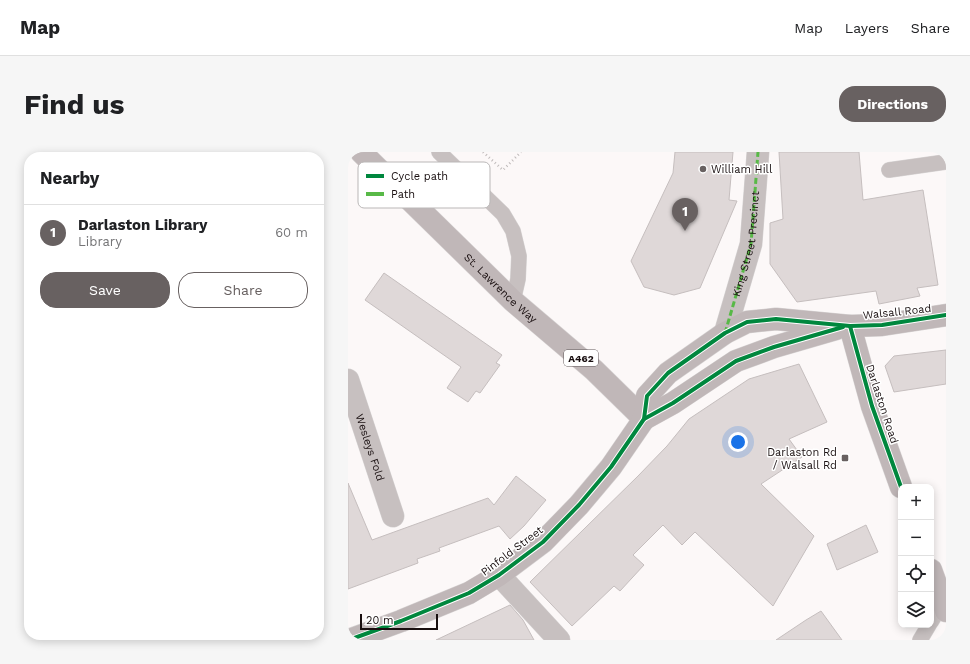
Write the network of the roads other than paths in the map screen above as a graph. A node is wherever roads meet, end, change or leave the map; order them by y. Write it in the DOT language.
graph roads {
  1 [pos="361,152"];
  2 [pos="439,152"];
  3 [pos="758,152"];
  4 [pos="371,162"];
  5 [pos="449,162"];
  6 [pos="946,162"];
  7 [pos="889,170"];
  8 [pos="490,201"];
  9 [pos="418,208"];
  10 [pos="513,301"];
  11 [pos="946,315"];
  12 [pos="850,326"];
  13 [pos="725,333"];
  14 [pos="348,380"];
  15 [pos="644,419"];
  16 [pos="900,484"];
  17 [pos="393,516"];
  18 [pos="499,575"];
  19 [pos="934,578"];
  20 [pos="944,606"];
  21 [pos="934,618"];
  22 [pos="927,628"];
  23 [pos="349,640"];
  24 [pos="559,640"];
  25 [pos="920,640"];
  1 -- 4 [label="main road, St. Lawrence Way / A462"];
  2 -- 5 [label="lane"];
  3 -- 13 [label="street, King Street Precinct"];
  6 -- 7 [label="lane"];
  8 -- 10 [label="lane"];
  9 -- 10 [label="main road, St. Lawrence Way / A462"];
  10 -- 15 [label="main road, St. Lawrence Way / A462"];
  11 -- 12 [label="main road, Walsall Road"];
  12 -- 13 [label="main road"];
  12 -- 15 [label="main road"];
  12 -- 16 [label="main road, Darlaston Road"];
  13 -- 15 [label="main road"];
  14 -- 17 [label="street, Wesleys Fold"];
  15 -- 18 [label="main road, Pinfold Street"];
  18 -- 23 [label="main road, Pinfold Street"];
  18 -- 24 [label="street"];
  19 -- 20 [label="main road"];
  20 -- 21 [label="lane"];
  22 -- 25 [label="lane"];
}
